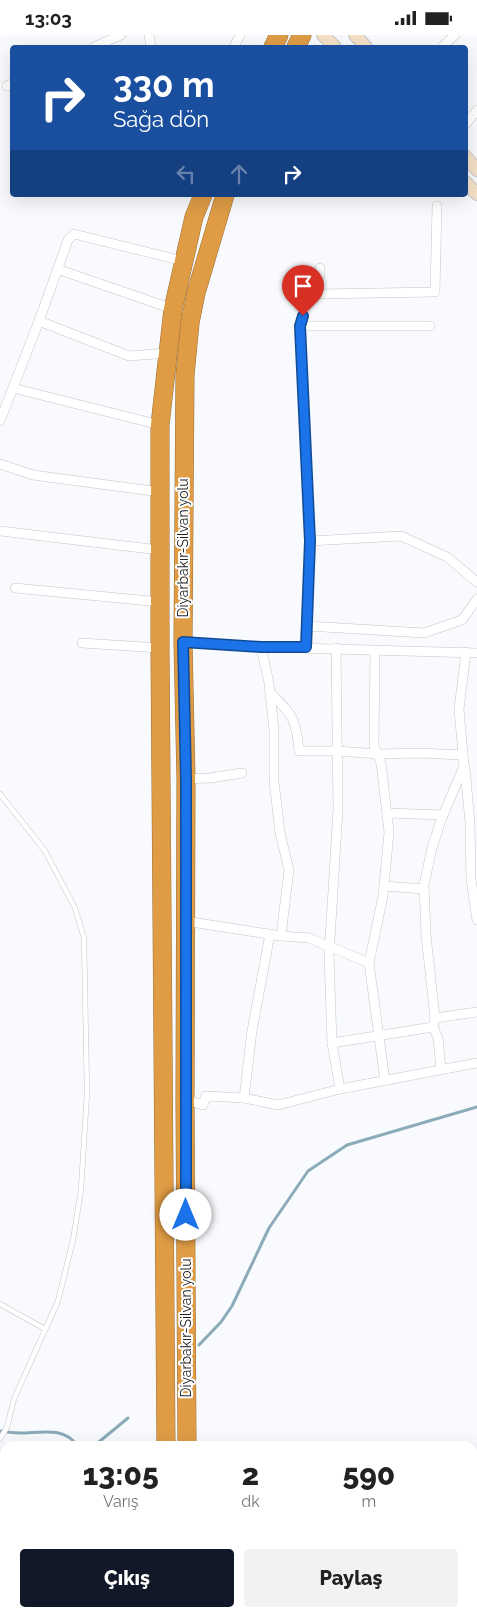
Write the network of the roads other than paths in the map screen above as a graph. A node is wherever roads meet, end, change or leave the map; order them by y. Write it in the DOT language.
graph roads {
  1 [pos="121,35"];
  2 [pos="323,35"];
  3 [pos="355,35"];
  4 [pos="455,35"];
  5 [pos="106,42"];
  6 [pos="334,45"];
  7 [pos="364,45"];
  8 [pos="444,45"];
  9 [pos="477,110"];
  10 [pos="468,121"];
  11 [pos="468,160"];
  12 [pos="477,170"];
  13 [pos="468,185"];
  14 [pos="477,194"];
  15 [pos="202,197"];
  16 [pos="224,197"];
  17 [pos="437,206"];
  18 [pos="183,261"];
  19 [pos="320,268"];
  20 [pos="57,269"];
  21 [pos="318,294"];
  22 [pos="173,309"];
  23 [pos="39,321"];
  24 [pos="300,326"];
  25 [pos="430,326"];
  26 [pos="168,353"];
  27 [pos="13,388"];
  28 [pos="0,421"];
  29 [pos="160,425"];
  30 [pos="0,465"];
  31 [pos="160,493"];
  32 [pos="0,531"];
  33 [pos="310,541"];
  34 [pos="159,550"];
  35 [pos="477,582"];
  36 [pos="14,588"];
  37 [pos="477,599"];
  38 [pos="160,602"];
  39 [pos="307,626"];
  40 [pos="183,642"];
  41 [pos="82,643"];
  42 [pos="261,647"];
  43 [pos="306,647"];
  44 [pos="336,648"];
  45 [pos="160,649"];
  46 [pos="375,649"];
  47 [pos="466,652"];
  48 [pos="477,653"];
  49 [pos="270,692"];
  50 [pos="338,751"];
  51 [pos="378,754"];
  52 [pos="464,755"];
  53 [pos="464,766"];
  54 [pos="242,773"];
  55 [pos="186,779"];
  56 [pos="0,794"];
  57 [pos="472,801"];
  58 [pos="387,813"];
  59 [pos="443,815"];
  60 [pos="384,886"];
  61 [pos="424,889"];
  62 [pos="477,920"];
  63 [pos="185,921"];
  64 [pos="270,934"];
  65 [pos="280,936"];
  66 [pos="329,946"];
  67 [pos="369,963"];
  68 [pos="477,1012"];
  69 [pos="434,1018"];
  70 [pos="433,1027"];
  71 [pos="379,1036"];
  72 [pos="332,1043"];
  73 [pos="477,1063"];
  74 [pos="441,1070"];
  75 [pos="385,1081"];
  76 [pos="340,1089"];
  77 [pos="185,1099"];
  78 [pos="244,1099"];
  79 [pos="0,1303"];
  80 [pos="45,1329"];
  81 [pos="0,1439"];
  82 [pos="166,1441"];
  83 [pos="187,1441"];
  1 -- 5 [label="street"];
  2 -- 6 [label="street"];
  3 -- 7 [label="street"];
  4 -- 8 [label="street"];
  9 -- 10 [label="street"];
  11 -- 12 [label="street"];
  13 -- 14 [label="street"];
  15 -- 18 [label="highway, Diyarbakır-Silvan yolu"];
  16 -- 40 [label="highway, Diyarbakır-Silvan yolu"];
  17 -- 21 [label="street"];
  18 -- 20 [label="street"];
  18 -- 22 [label="highway, Diyarbakır-Silvan yolu"];
  19 -- 21 [label="street"];
  20 -- 22 [label="street"];
  20 -- 23 [label="street"];
  21 -- 24 [label="street"];
  22 -- 26 [label="highway, Diyarbakır-Silvan yolu"];
  23 -- 26 [label="street"];
  23 -- 27 [label="street"];
  24 -- 25 [label="street"];
  24 -- 33 [label="street"];
  26 -- 29 [label="highway, Diyarbakır-Silvan yolu"];
  27 -- 28 [label="street"];
  27 -- 29 [label="street"];
  29 -- 31 [label="highway, Diyarbakır-Silvan yolu"];
  30 -- 31 [label="street"];
  31 -- 34 [label="highway, Diyarbakır-Silvan yolu"];
  32 -- 34 [label="street"];
  33 -- 35 [label="street"];
  33 -- 39 [label="street"];
  34 -- 38 [label="highway, Diyarbakır-Silvan yolu"];
  36 -- 38 [label="street"];
  37 -- 39 [label="street"];
  38 -- 45 [label="highway, Diyarbakır-Silvan yolu"];
  39 -- 43 [label="street"];
  40 -- 42 [label="street"];
  40 -- 55 [label="highway, Diyarbakır-Silvan yolu"];
  41 -- 45 [label="street"];
  42 -- 43 [label="street"];
  42 -- 49 [label="street"];
  43 -- 44 [label="street"];
  44 -- 46 [label="street"];
  44 -- 50 [label="street"];
  45 -- 82 [label="highway, Diyarbakır-Silvan yolu"];
  46 -- 47 [label="street"];
  46 -- 51 [label="street"];
  47 -- 48 [label="street"];
  47 -- 52 [label="street"];
  49 -- 50 [label="street"];
  49 -- 65 [label="street"];
  50 -- 51 [label="street"];
  50 -- 66 [label="street"];
  51 -- 52 [label="street"];
  51 -- 58 [label="street"];
  52 -- 53 [label="street"];
  53 -- 57 [label="street"];
  53 -- 59 [label="street"];
  54 -- 55 [label="street"];
  55 -- 63 [label="highway, Diyarbakır-Silvan yolu"];
  56 -- 80 [label="lane"];
  57 -- 62 [label="street"];
  58 -- 59 [label="street"];
  58 -- 60 [label="street"];
  59 -- 61 [label="street"];
  60 -- 61 [label="street"];
  60 -- 67 [label="street"];
  61 -- 69 [label="street"];
  63 -- 64 [label="street"];
  63 -- 77 [label="highway, Diyarbakır-Silvan yolu"];
  64 -- 65 [label="street"];
  64 -- 78 [label="street"];
  65 -- 66 [label="street"];
  66 -- 67 [label="street"];
  66 -- 72 [label="street"];
  67 -- 71 [label="street"];
  68 -- 69 [label="street"];
  69 -- 70 [label="street"];
  70 -- 71 [label="street"];
  70 -- 74 [label="street"];
  71 -- 72 [label="street"];
  71 -- 75 [label="street"];
  72 -- 76 [label="street"];
  73 -- 74 [label="street"];
  74 -- 75 [label="street"];
  75 -- 76 [label="street"];
  76 -- 78 [label="street"];
  77 -- 78 [label="street"];
  77 -- 83 [label="highway, Diyarbakır-Silvan yolu"];
  79 -- 80 [label="lane"];
  80 -- 81 [label="lane"];
}
